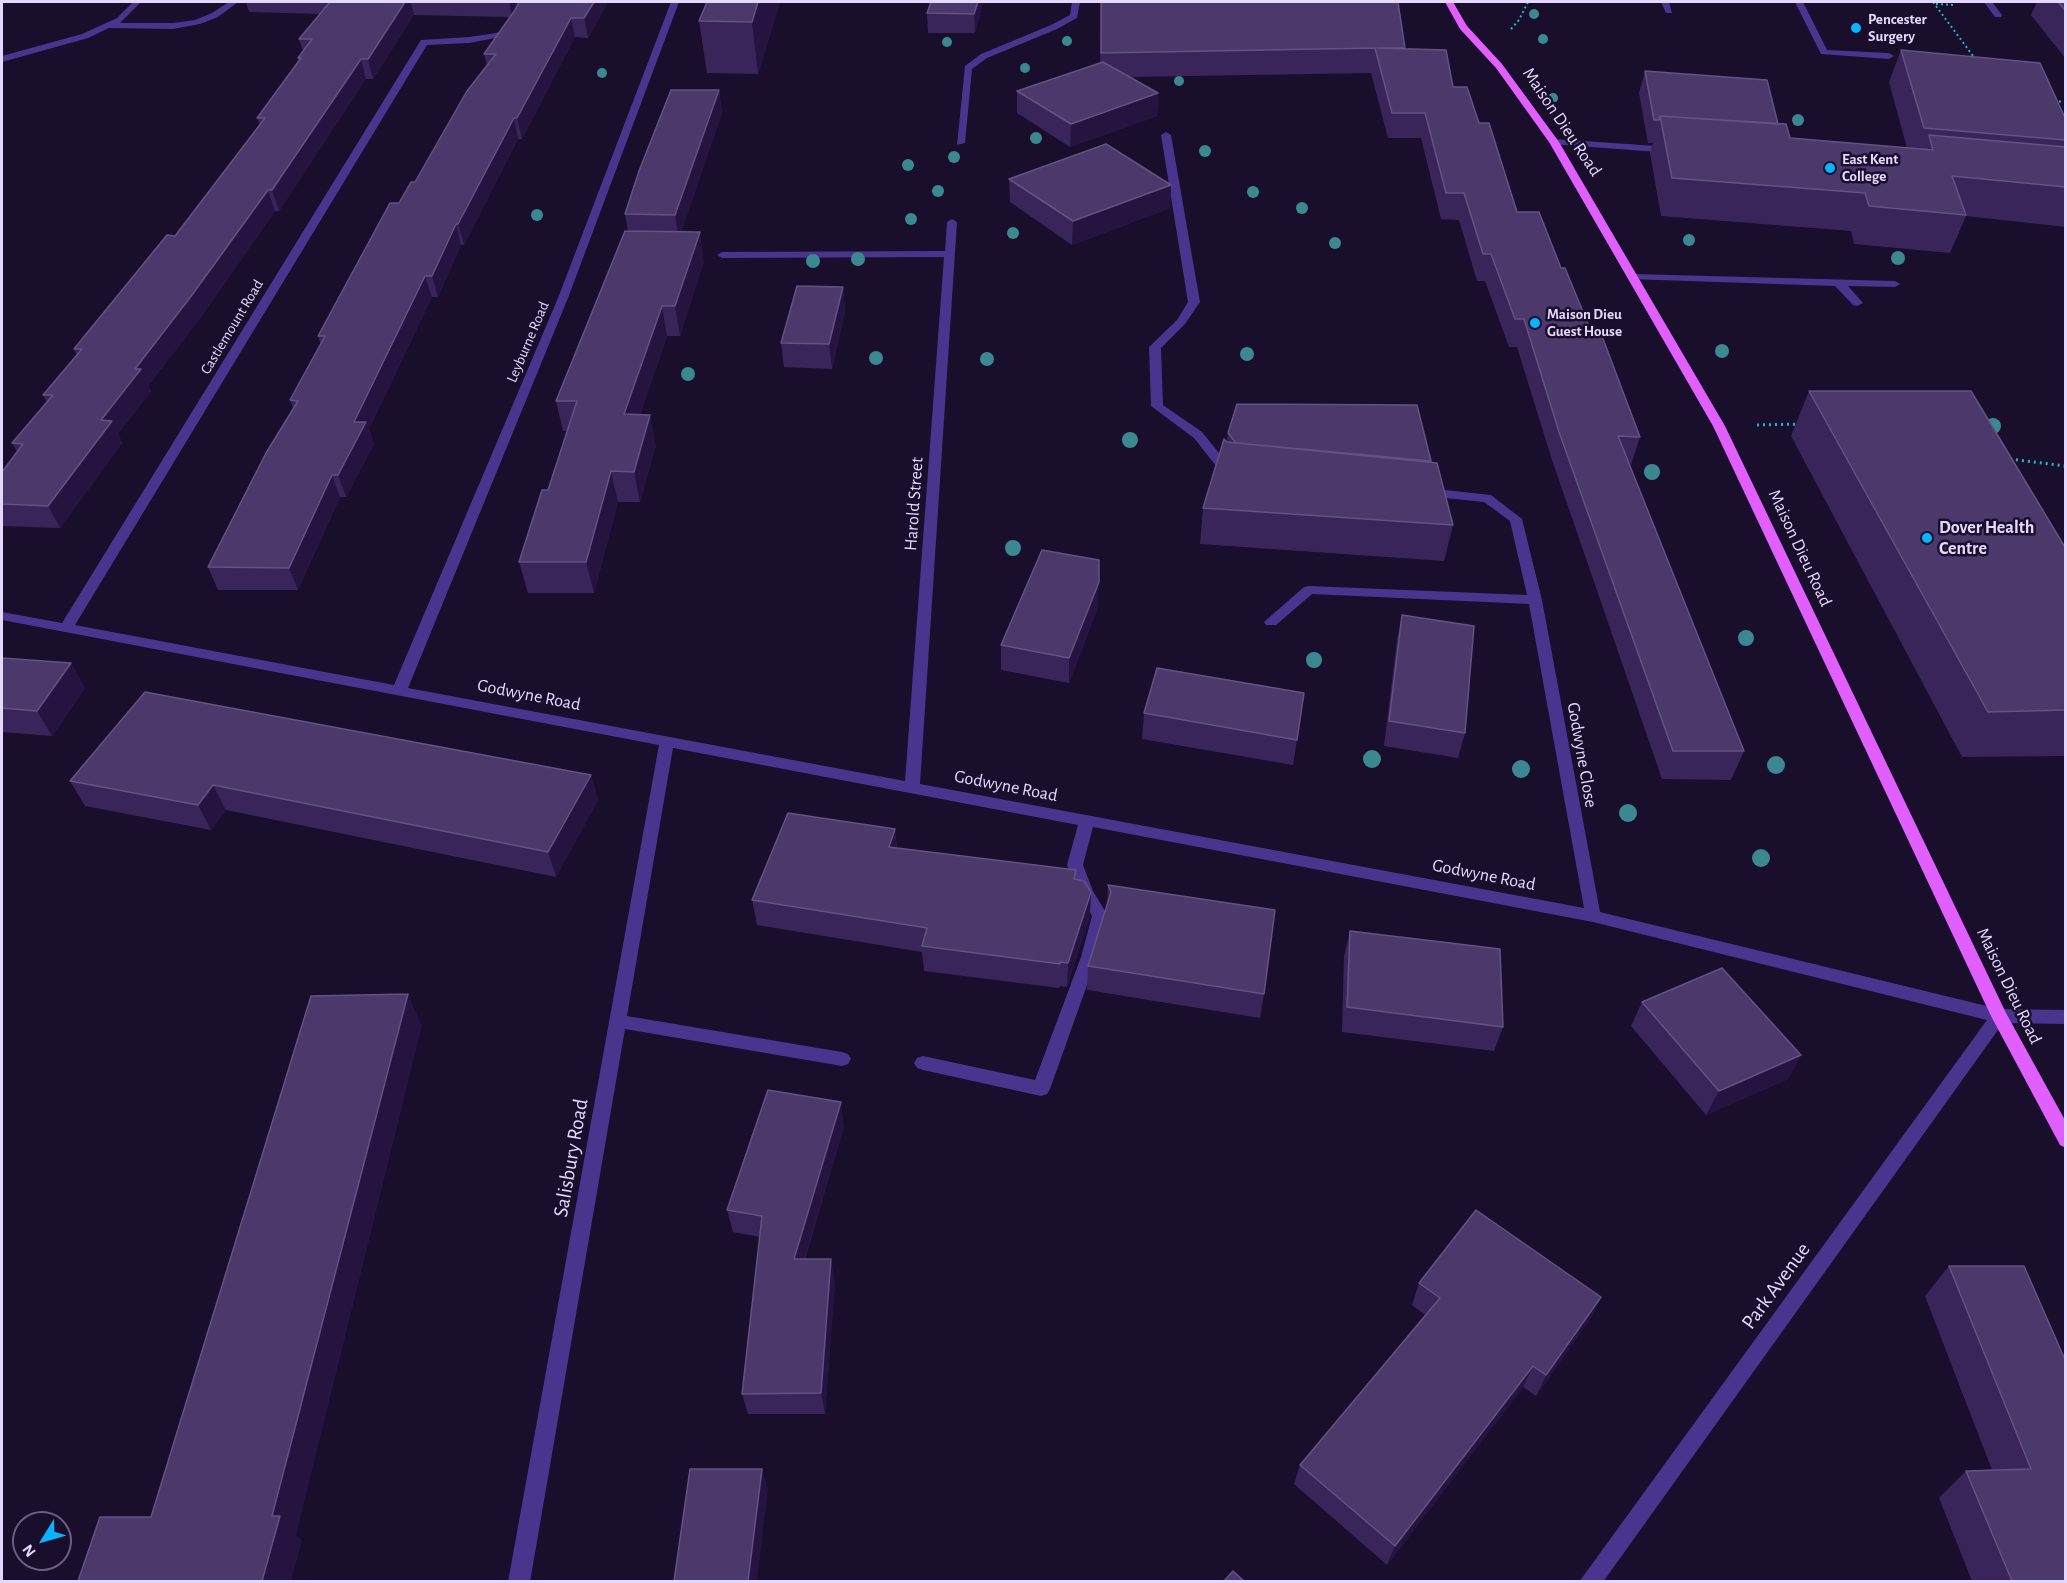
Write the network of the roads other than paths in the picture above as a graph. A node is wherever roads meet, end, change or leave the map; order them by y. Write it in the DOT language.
graph roads {
  1 [pos="137,2"];
  2 [pos="234,2"];
  3 [pos="527,2"];
  4 [pos="675,2"];
  5 [pos="1076,2"];
  6 [pos="1449,2"];
  7 [pos="1665,2"];
  8 [pos="1799,2"];
  9 [pos="1988,2"];
  10 [pos="1669,11"];
  11 [pos="1998,15"];
  12 [pos="108,26"];
  13 [pos="1889,56"];
  14 [pos="2,59"];
  15 [pos="1166,135"];
  16 [pos="1554,142"];
  17 [pos="960,143"];
  18 [pos="1683,150"];
  19 [pos="952,222"];
  20 [pos="950,254"];
  21 [pos="722,255"];
  22 [pos="1634,277"];
  23 [pos="1838,282"];
  24 [pos="1895,284"];
  25 [pos="1857,303"];
  26 [pos="1252,475"];
  27 [pos="1416,491"];
  28 [pos="1535,600"];
  29 [pos="2,616"];
  30 [pos="1271,622"];
  31 [pos="66,628"];
  32 [pos="399,691"];
  33 [pos="667,741"];
  34 [pos="912,788"];
  35 [pos="1087,821"];
  36 [pos="1593,916"];
  37 [pos="1999,1016"];
  38 [pos="2066,1017"];
  39 [pos="618,1021"];
  40 [pos="842,1059"];
  41 [pos="923,1064"];
  42 [pos="2066,1140"];
  43 [pos="519,1581"];
  44 [pos="1590,1581"];
  1 -- 12 [label="street"];
  2 -- 12 [label="street"];
  3 -- 31 [label="street, Castlemount Road"];
  4 -- 32 [label="street, Leyburne Road"];
  5 -- 17 [label="street"];
  6 -- 16 [label="main road, Maison Dieu Road"];
  7 -- 10 [label="street"];
  8 -- 13 [label="street"];
  9 -- 11 [label="street"];
  12 -- 14 [label="street"];
  15 -- 26 [label="street"];
  16 -- 18 [label="street"];
  16 -- 22 [label="main road, Maison Dieu Road"];
  19 -- 20 [label="street, Harold Street"];
  20 -- 21 [label="street"];
  20 -- 34 [label="street, Harold Street"];
  22 -- 23 [label="street"];
  22 -- 37 [label="main road, Maison Dieu Road"];
  23 -- 24 [label="street"];
  23 -- 25 [label="street"];
  27 -- 28 [label="street, Godwyne Close"];
  28 -- 30 [label="street"];
  28 -- 36 [label="street, Godwyne Close"];
  29 -- 31 [label="street, Godwyne Road"];
  31 -- 32 [label="street, Godwyne Road"];
  32 -- 33 [label="street, Godwyne Road"];
  33 -- 34 [label="street, Godwyne Road"];
  33 -- 39 [label="street, Salisbury Road"];
  34 -- 35 [label="street, Godwyne Road"];
  35 -- 36 [label="street, Godwyne Road"];
  35 -- 41 [label="street"];
  36 -- 37 [label="street, Godwyne Road"];
  37 -- 38 [label="street, Godwyne Road"];
  37 -- 42 [label="main road, Maison Dieu Road"];
  37 -- 44 [label="street, Park Avenue"];
  39 -- 40 [label="street"];
  39 -- 43 [label="street, Salisbury Road"];
}
